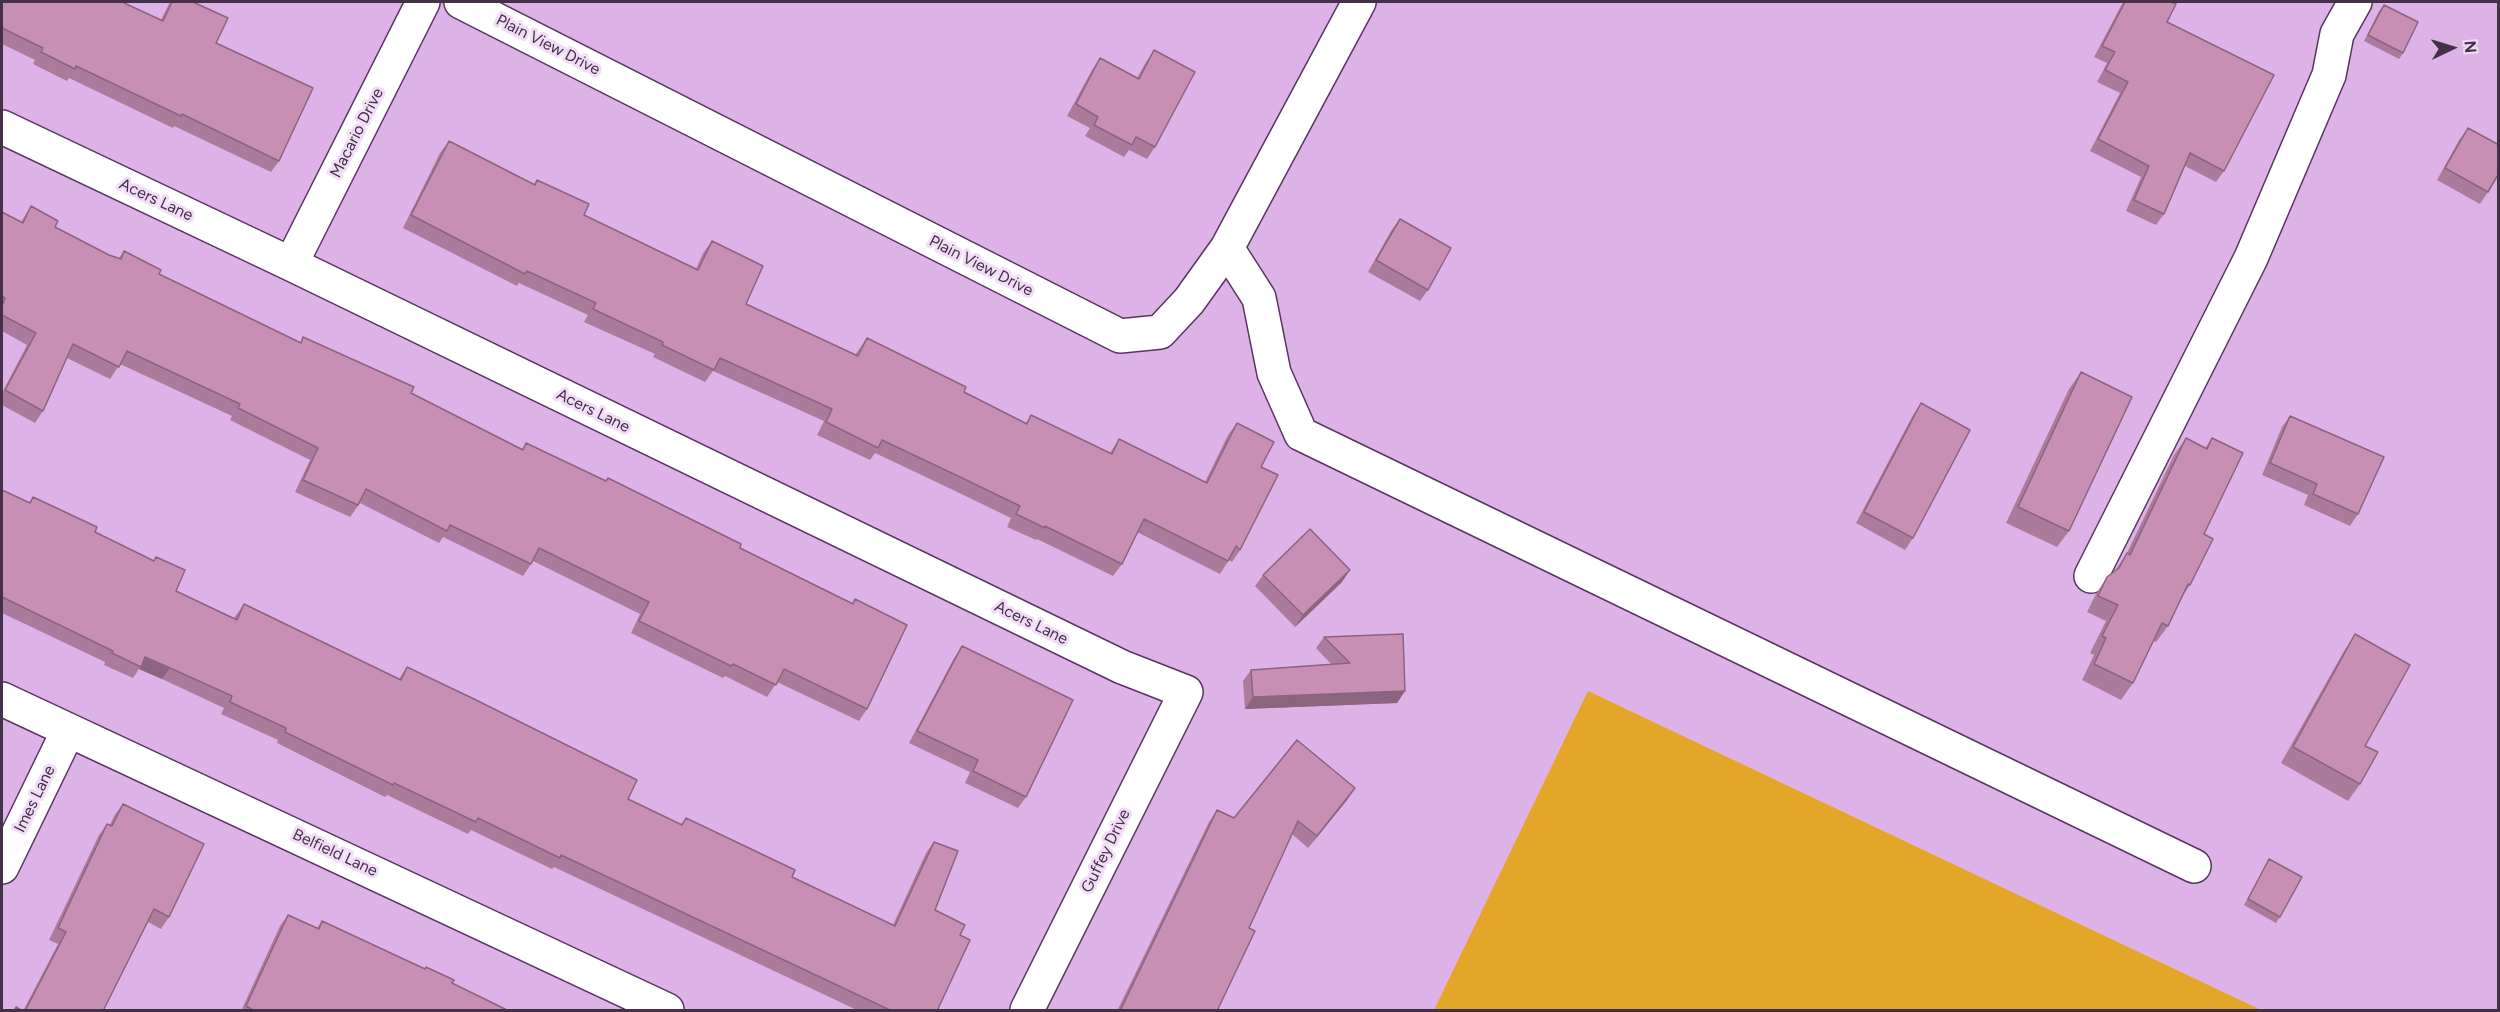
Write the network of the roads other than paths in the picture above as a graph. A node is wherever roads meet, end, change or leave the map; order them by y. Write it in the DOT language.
graph roads {
  1 [pos="423,2"];
  2 [pos="461,2"];
  3 [pos="1359,2"];
  4 [pos="2355,2"];
  5 [pos="2,128"];
  6 [pos="1227,248"];
  7 [pos="291,264"];
  8 [pos="2091,576"];
  9 [pos="1186,692"];
  10 [pos="2,699"];
  11 [pos="68,731"];
  12 [pos="2194,866"];
  13 [pos="2,867"];
  14 [pos="667,1011"];
  15 [pos="1027,1011"];
  1 -- 7 [label="street, Macario Drive"];
  2 -- 6 [label="street, Plain View Drive"];
  3 -- 6 [label="street, Plain View Drive"];
  4 -- 8 [label="street"];
  5 -- 7 [label="street, Acers Lane"];
  6 -- 12 [label="street"];
  7 -- 9 [label="street, Acers Lane"];
  9 -- 15 [label="street, Guffey Drive"];
  10 -- 11 [label="street, Belfield Lane"];
  11 -- 13 [label="street, Imes Lane"];
  11 -- 14 [label="street, Belfield Lane"];
}
